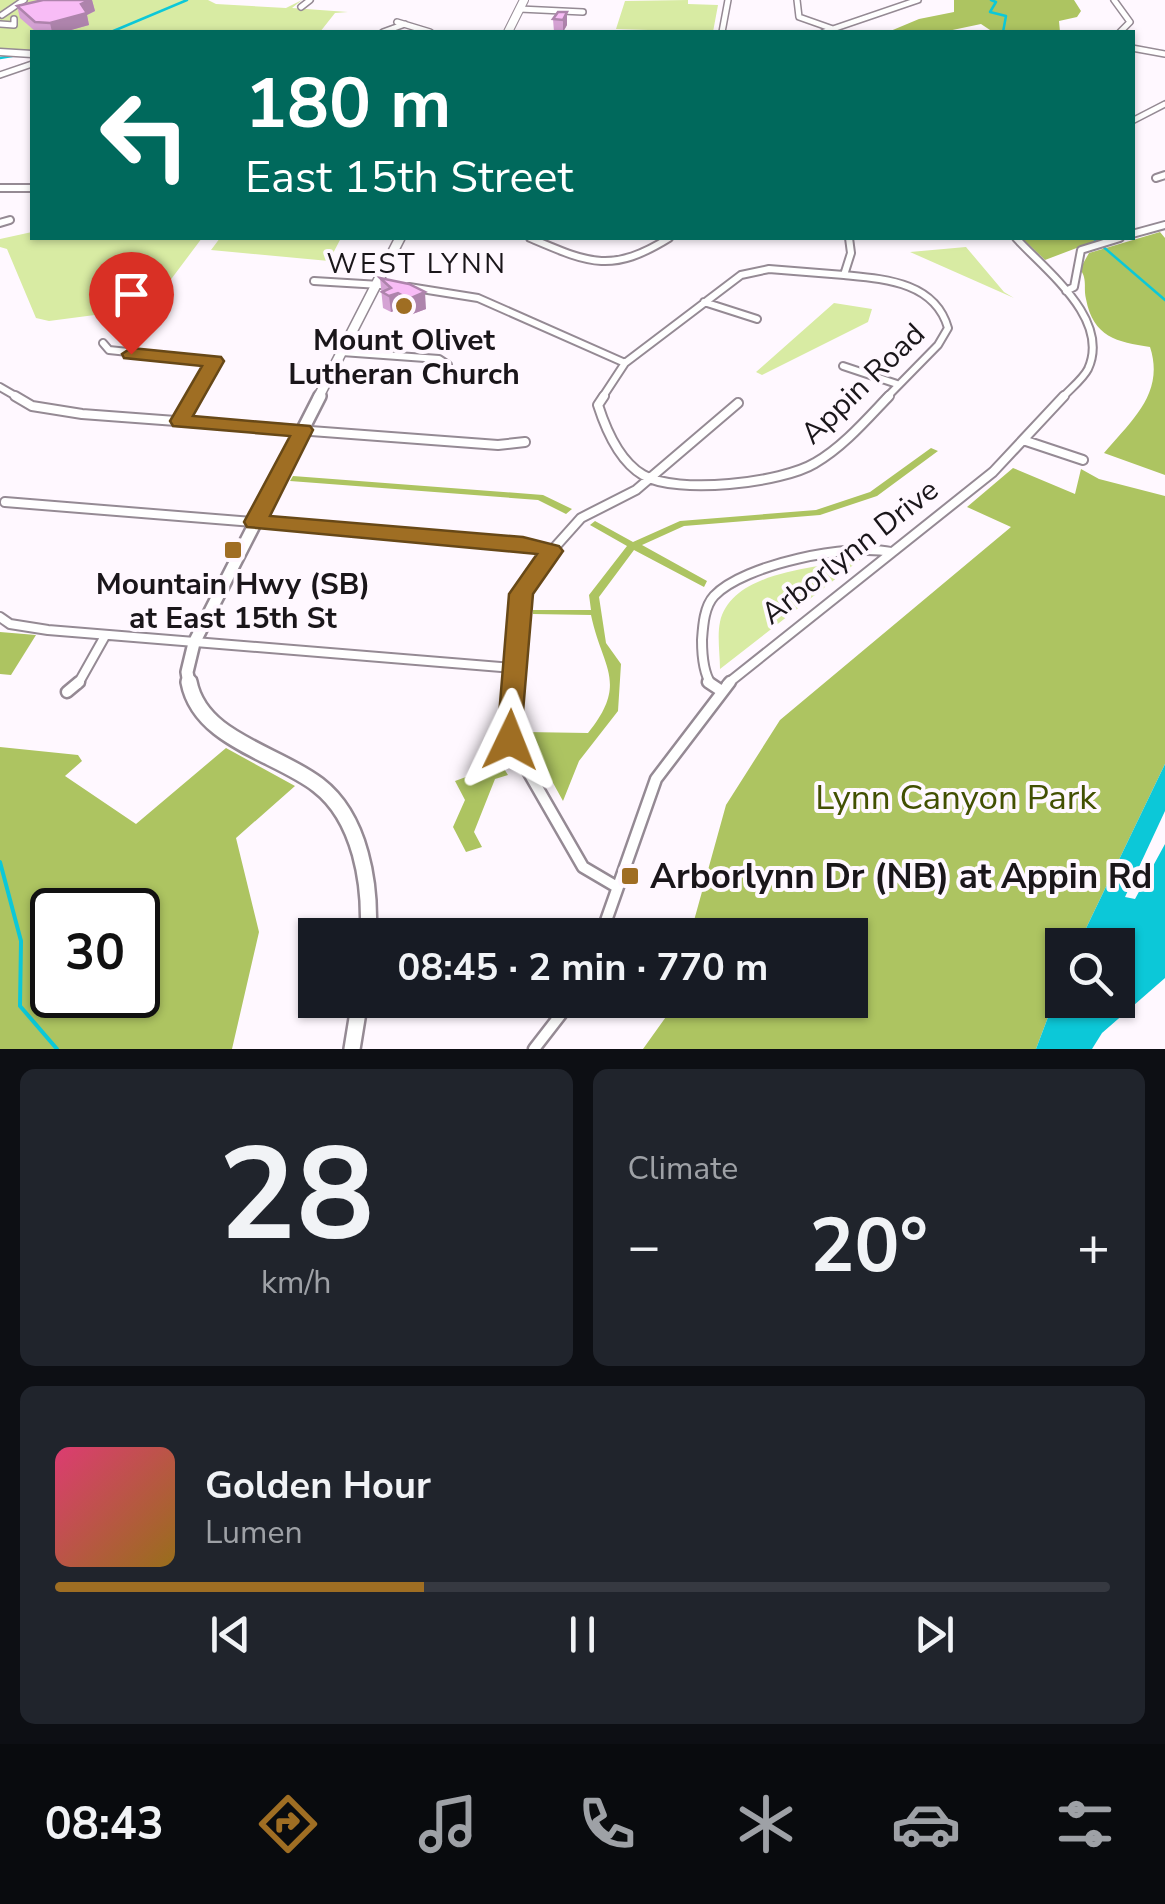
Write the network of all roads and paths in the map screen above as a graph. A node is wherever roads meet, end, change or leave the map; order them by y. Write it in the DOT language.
graph roads {
  1 [pos="24,0"];
  2 [pos="310,0"];
  3 [pos="524,0"];
  4 [pos="728,0"];
  5 [pos="797,0"];
  6 [pos="918,0"];
  7 [pos="1114,0"];
  8 [pos="301,7"];
  9 [pos="520,8"];
  10 [pos="584,12"];
  11 [pos="1,20"];
  12 [pos="398,22"];
  13 [pos="405,24"];
  14 [pos="388,30"];
  15 [pos="424,30"];
  16 [pos="509,30"];
  17 [pos="722,30"];
  18 [pos="833,30"];
  19 [pos="1122,30"];
  20 [pos="1135,49"];
  21 [pos="0,52"];
  22 [pos="30,54"];
  23 [pos="1165,54"];
  24 [pos="30,65"];
  25 [pos="0,75"];
  26 [pos="1165,104"];
  27 [pos="1135,119"];
  28 [pos="1165,175"];
  29 [pos="1156,178"];
  30 [pos="0,188"];
  31 [pos="30,188"];
  32 [pos="10,220"];
  33 [pos="0,223"];
  34 [pos="1165,225"];
  35 [pos="1135,233"];
  36 [pos="399,240"];
  37 [pos="535,240"];
  38 [pos="666,240"];
  39 [pos="849,240"];
  40 [pos="1018,240"];
  41 [pos="1110,240"];
  42 [pos="844,276"];
  43 [pos="314,281"];
  44 [pos="377,285"];
  45 [pos="1066,291"];
  46 [pos="704,302"];
  47 [pos="757,319"];
  48 [pos="103,342"];
  49 [pos="342,352"];
  50 [pos="624,363"];
  51 [pos="843,366"];
  52 [pos="444,374"];
  53 [pos="897,384"];
  54 [pos="0,388"];
  55 [pos="738,403"];
  56 [pos="180,421"];
  57 [pos="303,430"];
  58 [pos="1023,440"];
  59 [pos="526,442"];
  60 [pos="1084,460"];
  61 [pos="650,479"];
  62 [pos="5,502"];
  63 [pos="256,522"];
  64 [pos="551,551"];
  65 [pos="891,552"];
  66 [pos="0,617"];
  67 [pos="105,636"];
  68 [pos="194,643"];
  69 [pos="514,668"];
  70 [pos="720,690"];
  71 [pos="66,692"];
  72 [pos="617,887"];
  73 [pos="368,918"];
  74 [pos="607,918"];
  75 [pos="357,1018"];
  76 [pos="558,1018"];
  77 [pos="352,1049"];
  78 [pos="534,1049"];
  1 -- 11 [label="street"];
  2 -- 8 [label="street"];
  3 -- 9 [label="main road"];
  4 -- 17 [label="street"];
  5 -- 18 [label="street"];
  6 -- 18 [label="street"];
  7 -- 19 [label="street"];
  9 -- 10 [label="street"];
  9 -- 16 [label="main road"];
  12 -- 13 [label="street"];
  13 -- 14 [label="street"];
  13 -- 15 [label="street"];
  20 -- 23 [label="street"];
  21 -- 22 [label="street"];
  24 -- 25 [label="street"];
  26 -- 27 [label="street"];
  28 -- 29 [label="street"];
  30 -- 31 [label="street"];
  32 -- 33 [label="street"];
  34 -- 35 [label="street"];
  36 -- 44 [label="main road"];
  37 -- 38 [label="street"];
  39 -- 42 [label="street"];
  40 -- 45 [label="street, Arborlynn Drive"];
  41 -- 45 [label="street"];
  42 -- 46 [label="street"];
  42 -- 53 [label="street, Appin Road"];
  43 -- 44 [label="street"];
  44 -- 49 [label="main road"];
  44 -- 50 [label="street"];
  45 -- 58 [label="street, Arborlynn Drive"];
  46 -- 47 [label="street"];
  46 -- 50 [label="street"];
  48 -- 56 [label="street"];
  49 -- 52 [label="street"];
  49 -- 57 [label="main road"];
  50 -- 61 [label="street"];
  51 -- 53 [label="street"];
  53 -- 61 [label="street, Appin Road"];
  54 -- 56 [label="street"];
  55 -- 61 [label="street"];
  56 -- 57 [label="street"];
  57 -- 59 [label="street"];
  57 -- 63 [label="main road"];
  58 -- 60 [label="street"];
  58 -- 65 [label="street, Arborlynn Drive"];
  61 -- 64 [label="street"];
  62 -- 63 [label="street"];
  63 -- 64 [label="street"];
  63 -- 68 [label="main road"];
  64 -- 69 [label="street"];
  65 -- 70 [label="street, Arborlynn Drive"];
  65 -- 70 [label="street"];
  66 -- 67 [label="street"];
  67 -- 68 [label="street"];
  67 -- 71 [label="street"];
  68 -- 69 [label="street"];
  68 -- 73 [label="main road"];
  69 -- 72 [label="street"];
  70 -- 72 [label="street, Arborlynn Drive"];
  72 -- 74 [label="street, Arborlynn Drive"];
  75 -- 77 [label="main road"];
  76 -- 78 [label="street"];
}
